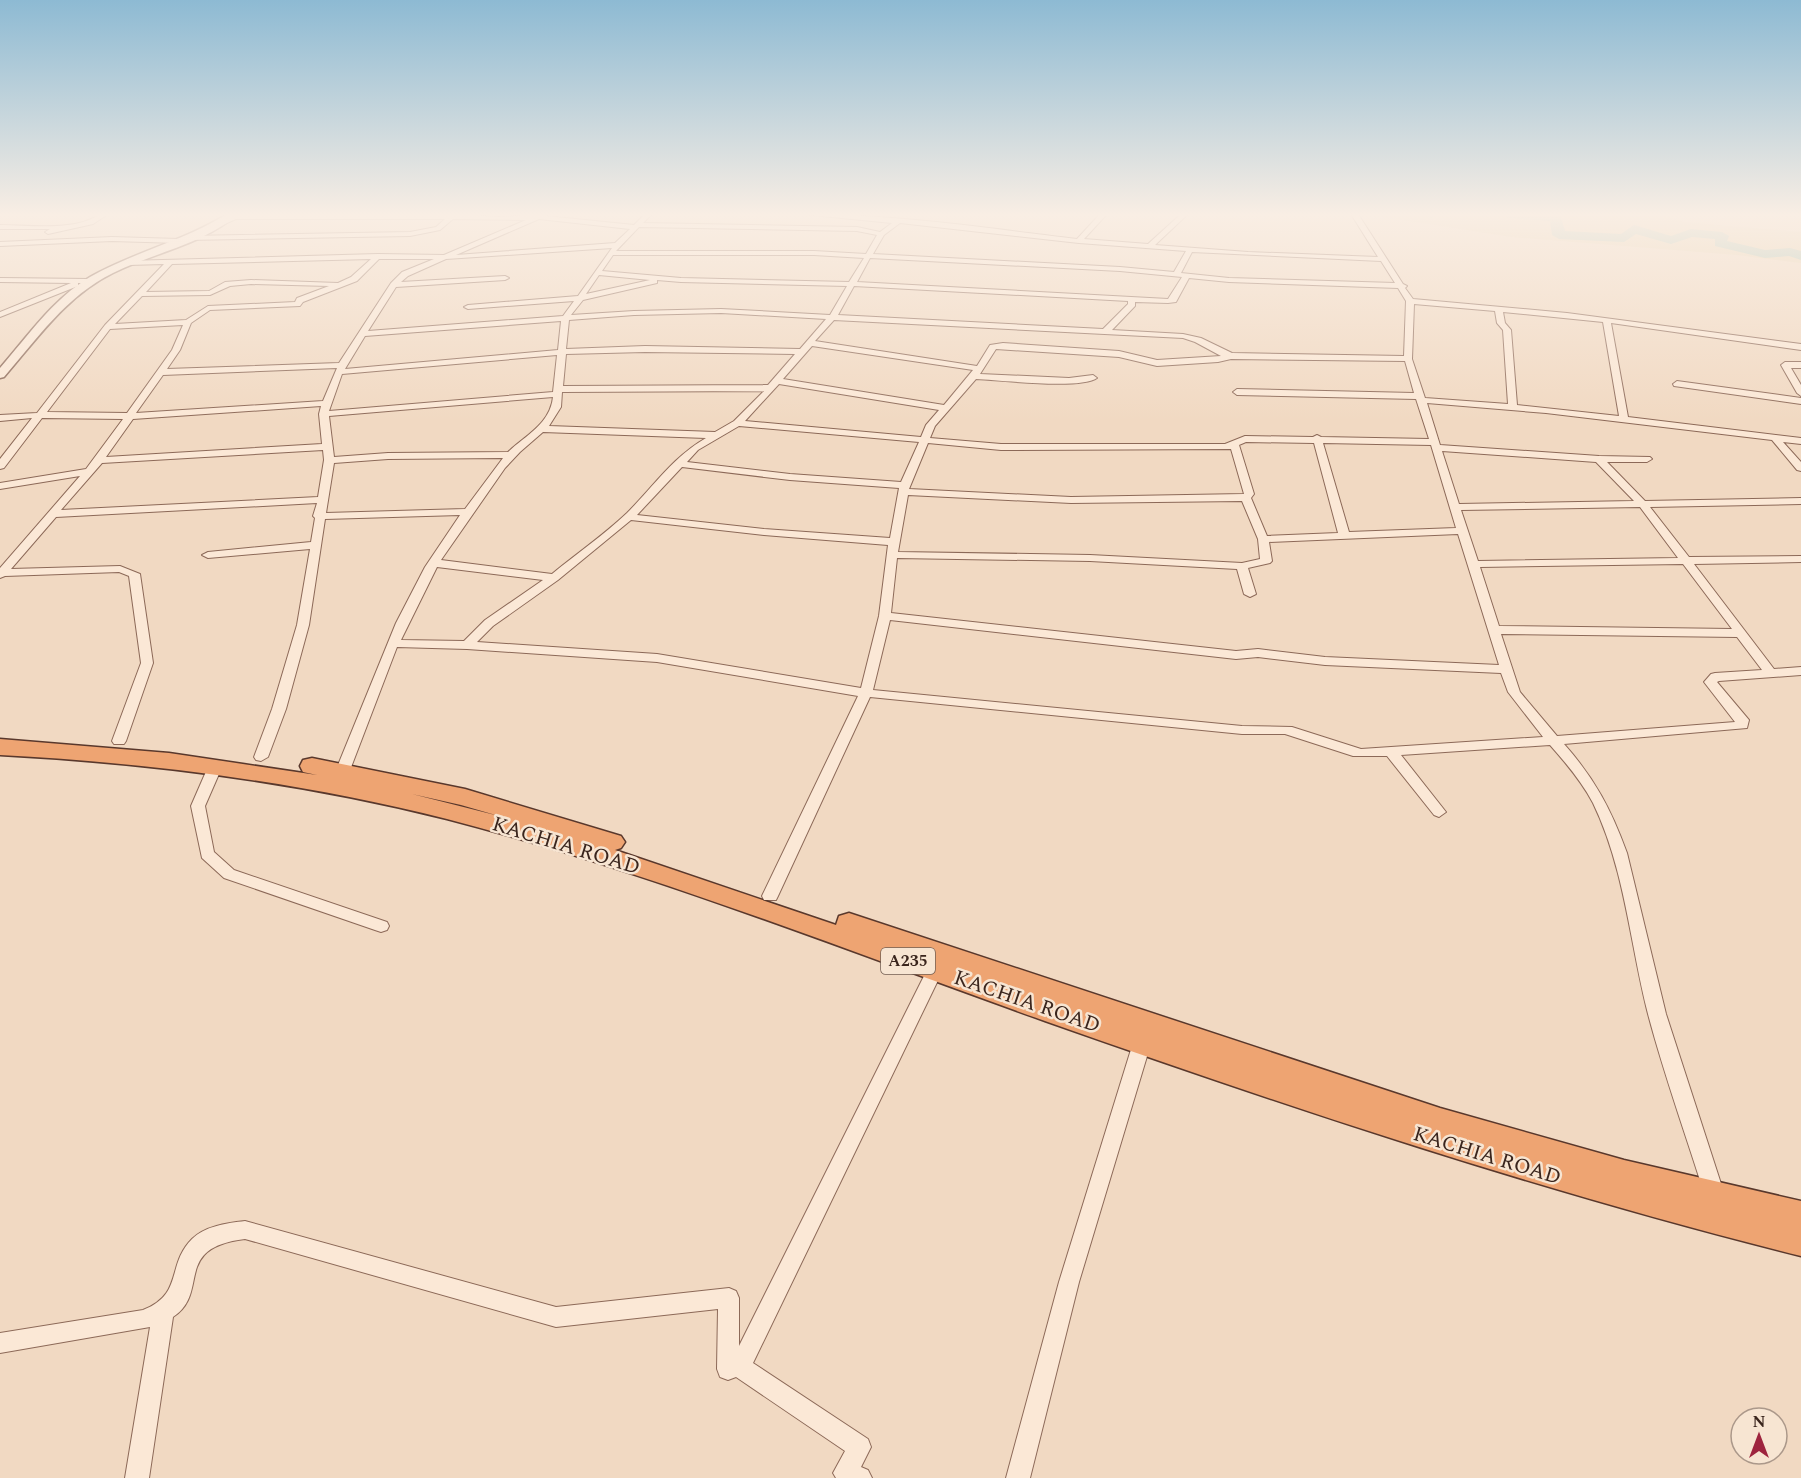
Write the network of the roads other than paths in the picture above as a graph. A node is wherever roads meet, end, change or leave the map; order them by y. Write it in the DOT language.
graph roads {
  1 [pos="82,283"];
  2 [pos="84,283"];
  3 [pos="150,283"];
  4 [pos="240,283"];
  5 [pos="280,283"];
  6 [pos="344,283"];
  7 [pos="431,283"];
  8 [pos="590,283"];
  9 [pos="644,283"];
  10 [pos="818,283"];
  11 [pos="1182,283"];
  12 [pos="1308,283"];
  13 [pos="1401,283"];
  14 [pos="851,284"];
  15 [pos="339,285"];
  16 [pos="394,285"];
  17 [pos="1403,286"];
  18 [pos="139,294"];
  19 [pos="579,298"];
  20 [pos="1131,299"];
  21 [pos="1410,300"];
  22 [pos="468,307"];
  23 [pos="1499,310"];
  24 [pos="0,315"];
  25 [pos="833,316"];
  26 [pos="565,319"];
  27 [pos="1607,321"];
  28 [pos="188,322"];
  29 [pos="108,327"];
  30 [pos="1106,331"];
  31 [pos="364,333"];
  32 [pos="809,343"];
  33 [pos="1801,347"];
  34 [pos="802,351"];
  35 [pos="561,352"];
  36 [pos="1232,356"];
  37 [pos="1408,359"];
  38 [pos="1801,365"];
  39 [pos="341,368"];
  40 [pos="161,372"];
  41 [pos="975,372"];
  42 [pos="0,375"];
  43 [pos="1093,378"];
  44 [pos="1677,384"];
  45 [pos="774,385"];
  46 [pos="557,391"];
  47 [pos="1237,392"];
  48 [pos="1801,393"];
  49 [pos="1419,398"];
  50 [pos="1801,400"];
  51 [pos="1513,407"];
  52 [pos="945,408"];
  53 [pos="325,409"];
  54 [pos="41,415"];
  55 [pos="130,416"];
  56 [pos="0,418"];
  57 [pos="1624,420"];
  58 [pos="737,423"];
  59 [pos="543,429"];
  60 [pos="715,435"];
  61 [pos="1317,438"];
  62 [pos="1775,438"];
  63 [pos="924,441"];
  64 [pos="1801,441"];
  65 [pos="1234,444"];
  66 [pos="1434,445"];
  67 [pos="326,447"];
  68 [pos="511,455"];
  69 [pos="1599,459"];
  70 [pos="1647,459"];
  71 [pos="99,460"];
  72 [pos="329,460"];
  73 [pos="678,464"];
  74 [pos="0,466"];
  75 [pos="1801,468"];
  76 [pos="88,472"];
  77 [pos="0,486"];
  78 [pos="904,488"];
  79 [pos="1246,498"];
  80 [pos="321,500"];
  81 [pos="1801,501"];
  82 [pos="1643,504"];
  83 [pos="1455,507"];
  84 [pos="470,512"];
  85 [pos="52,514"];
  86 [pos="318,516"];
  87 [pos="629,517"];
  88 [pos="1464,531"];
  89 [pos="1345,537"];
  90 [pos="1263,539"];
  91 [pos="894,542"];
  92 [pos="315,545"];
  93 [pos="208,555"];
  94 [pos="892,555"];
  95 [pos="1801,559"];
  96 [pos="1687,561"];
  97 [pos="435,562"];
  98 [pos="1474,564"];
  99 [pos="1242,566"];
  100 [pos="1,574"];
  101 [pos="554,578"];
  102 [pos="1250,594"];
  103 [pos="885,616"];
  104 [pos="1496,630"];
  105 [pos="1741,633"];
  106 [pos="393,644"];
  107 [pos="467,645"];
  108 [pos="1507,669"];
  109 [pos="1801,671"];
  110 [pos="1770,672"];
  111 [pos="866,693"];
  112 [pos="0,734"];
  113 [pos="1552,740"];
  114 [pos="119,741"];
  115 [pos="0,747"];
  116 [pos="1392,753"];
  117 [pos="261,758"];
  118 [pos="215,766"];
  119 [pos="343,771"];
  120 [pos="1439,812"];
  121 [pos="770,896"];
  122 [pos="381,926"];
  123 [pos="935,970"];
  124 [pos="1063,1004"];
  125 [pos="1142,1042"];
  126 [pos="1716,1198"];
  127 [pos="1801,1217"];
  128 [pos="1801,1240"];
  129 [pos="163,1313"];
  130 [pos="0,1343"];
  131 [pos="738,1366"];
  132 [pos="849,1476"];
  133 [pos="137,1478"];
  134 [pos="1018,1478"];
  1 -- 24 [label="street"];
  2 -- 42 [label="street"];
  3 -- 18 [label="street"];
  4 -- 18 [label="street"];
  5 -- 15 [label="street"];
  6 -- 15 [label="street"];
  7 -- 16 [label="street"];
  8 -- 19 [label="street"];
  9 -- 19 [label="street"];
  10 -- 14 [label="street"];
  11 -- 20 [label="street"];
  12 -- 17 [label="street"];
  13 -- 17 [label="street"];
  14 -- 20 [label="street"];
  14 -- 25 [label="street"];
  15 -- 28 [label="street"];
  16 -- 31 [label="street"];
  17 -- 21 [label="street"];
  18 -- 29 [label="street"];
  19 -- 22 [label="street"];
  19 -- 26 [label="street"];
  20 -- 30 [label="street"];
  21 -- 23 [label="street"];
  21 -- 37 [label="street"];
  23 -- 27 [label="street"];
  23 -- 51 [label="street"];
  25 -- 26 [label="street"];
  25 -- 30 [label="street"];
  25 -- 32 [label="street"];
  26 -- 31 [label="street"];
  26 -- 35 [label="street"];
  27 -- 33 [label="street"];
  27 -- 57 [label="street"];
  28 -- 29 [label="street"];
  28 -- 40 [label="street"];
  29 -- 54 [label="street"];
  30 -- 36 [label="street"];
  31 -- 39 [label="street"];
  32 -- 34 [label="street"];
  32 -- 41 [label="street"];
  34 -- 35 [label="street"];
  34 -- 45 [label="street"];
  35 -- 39 [label="street"];
  35 -- 46 [label="street"];
  36 -- 37 [label="street"];
  36 -- 41 [label="street"];
  37 -- 49 [label="street"];
  38 -- 48 [label="street"];
  39 -- 40 [label="street"];
  39 -- 53 [label="street"];
  40 -- 55 [label="street"];
  41 -- 43 [label="street"];
  41 -- 52 [label="street"];
  44 -- 50 [label="street"];
  45 -- 46 [label="street"];
  45 -- 52 [label="street"];
  45 -- 58 [label="street"];
  46 -- 53 [label="street"];
  46 -- 59 [label="street"];
  47 -- 49 [label="street"];
  49 -- 51 [label="street"];
  49 -- 66 [label="street"];
  51 -- 57 [label="street"];
  52 -- 63 [label="street"];
  53 -- 55 [label="street"];
  53 -- 67 [label="street"];
  54 -- 55 [label="street"];
  54 -- 56 [label="street"];
  54 -- 74 [label="street"];
  55 -- 71 [label="street"];
  57 -- 62 [label="street"];
  58 -- 60 [label="street"];
  58 -- 63 [label="street"];
  59 -- 60 [label="street"];
  59 -- 68 [label="street"];
  60 -- 73 [label="street"];
  61 -- 65 [label="street"];
  61 -- 66 [label="street"];
  61 -- 89 [label="street"];
  62 -- 64 [label="street"];
  62 -- 75 [label="street"];
  63 -- 65 [label="street"];
  63 -- 78 [label="street"];
  65 -- 79 [label="street"];
  66 -- 69 [label="street"];
  66 -- 83 [label="street"];
  67 -- 71 [label="street"];
  67 -- 72 [label="street"];
  68 -- 72 [label="street"];
  68 -- 84 [label="street"];
  69 -- 70 [label="street"];
  69 -- 82 [label="street"];
  71 -- 76 [label="street"];
  72 -- 80 [label="street"];
  73 -- 78 [label="street"];
  73 -- 87 [label="street"];
  76 -- 77 [label="street"];
  76 -- 85 [label="street"];
  78 -- 79 [label="street"];
  78 -- 91 [label="street"];
  79 -- 90 [label="street"];
  80 -- 85 [label="street"];
  80 -- 86 [label="street"];
  81 -- 82 [label="street"];
  82 -- 83 [label="street"];
  82 -- 96 [label="street"];
  83 -- 88 [label="street"];
  84 -- 86 [label="street"];
  84 -- 97 [label="street"];
  85 -- 100 [label="street"];
  86 -- 92 [label="street"];
  87 -- 91 [label="street"];
  87 -- 101 [label="street"];
  88 -- 89 [label="street"];
  88 -- 98 [label="street"];
  89 -- 90 [label="street"];
  90 -- 99 [label="street"];
  91 -- 94 [label="street"];
  92 -- 93 [label="street"];
  92 -- 117 [label="street"];
  94 -- 99 [label="street"];
  94 -- 103 [label="street"];
  95 -- 96 [label="street"];
  96 -- 98 [label="street"];
  96 -- 105 [label="street"];
  97 -- 101 [label="street"];
  97 -- 106 [label="street"];
  98 -- 104 [label="street"];
  99 -- 102 [label="street"];
  100 -- 114 [label="street"];
  101 -- 107 [label="street"];
  103 -- 108 [label="street"];
  103 -- 111 [label="street"];
  104 -- 105 [label="street"];
  104 -- 108 [label="street"];
  105 -- 110 [label="street"];
  106 -- 107 [label="street"];
  106 -- 119 [label="street"];
  107 -- 111 [label="street"];
  108 -- 113 [label="street"];
  109 -- 110 [label="street"];
  110 -- 113 [label="street"];
  111 -- 116 [label="street"];
  111 -- 121 [label="street"];
  112 -- 114 [label="highway, KACHIA ROAD / A235"];
  113 -- 116 [label="street"];
  113 -- 126 [label="street"];
  114 -- 117 [label="highway, KACHIA ROAD / A235"];
  115 -- 118 [label="highway, KACHIA ROAD / A235"];
  116 -- 120 [label="street"];
  117 -- 119 [label="highway, KACHIA ROAD / A235"];
  118 -- 122 [label="street"];
  118 -- 123 [label="highway, KACHIA ROAD / A235"];
  119 -- 121 [label="highway, KACHIA ROAD / A235"];
  121 -- 124 [label="highway, KACHIA ROAD / A235"];
  123 -- 124 [label="highway, KACHIA ROAD / A235"];
  123 -- 131 [label="street"];
  124 -- 125 [label="highway, KACHIA ROAD / A235"];
  124 -- 126 [label="highway, KACHIA ROAD / A235"];
  125 -- 128 [label="highway, KACHIA ROAD / A235"];
  125 -- 134 [label="street"];
  126 -- 127 [label="highway, KACHIA ROAD / A235"];
  129 -- 130 [label="street"];
  129 -- 131 [label="street"];
  129 -- 133 [label="street"];
  131 -- 132 [label="street"];
}
